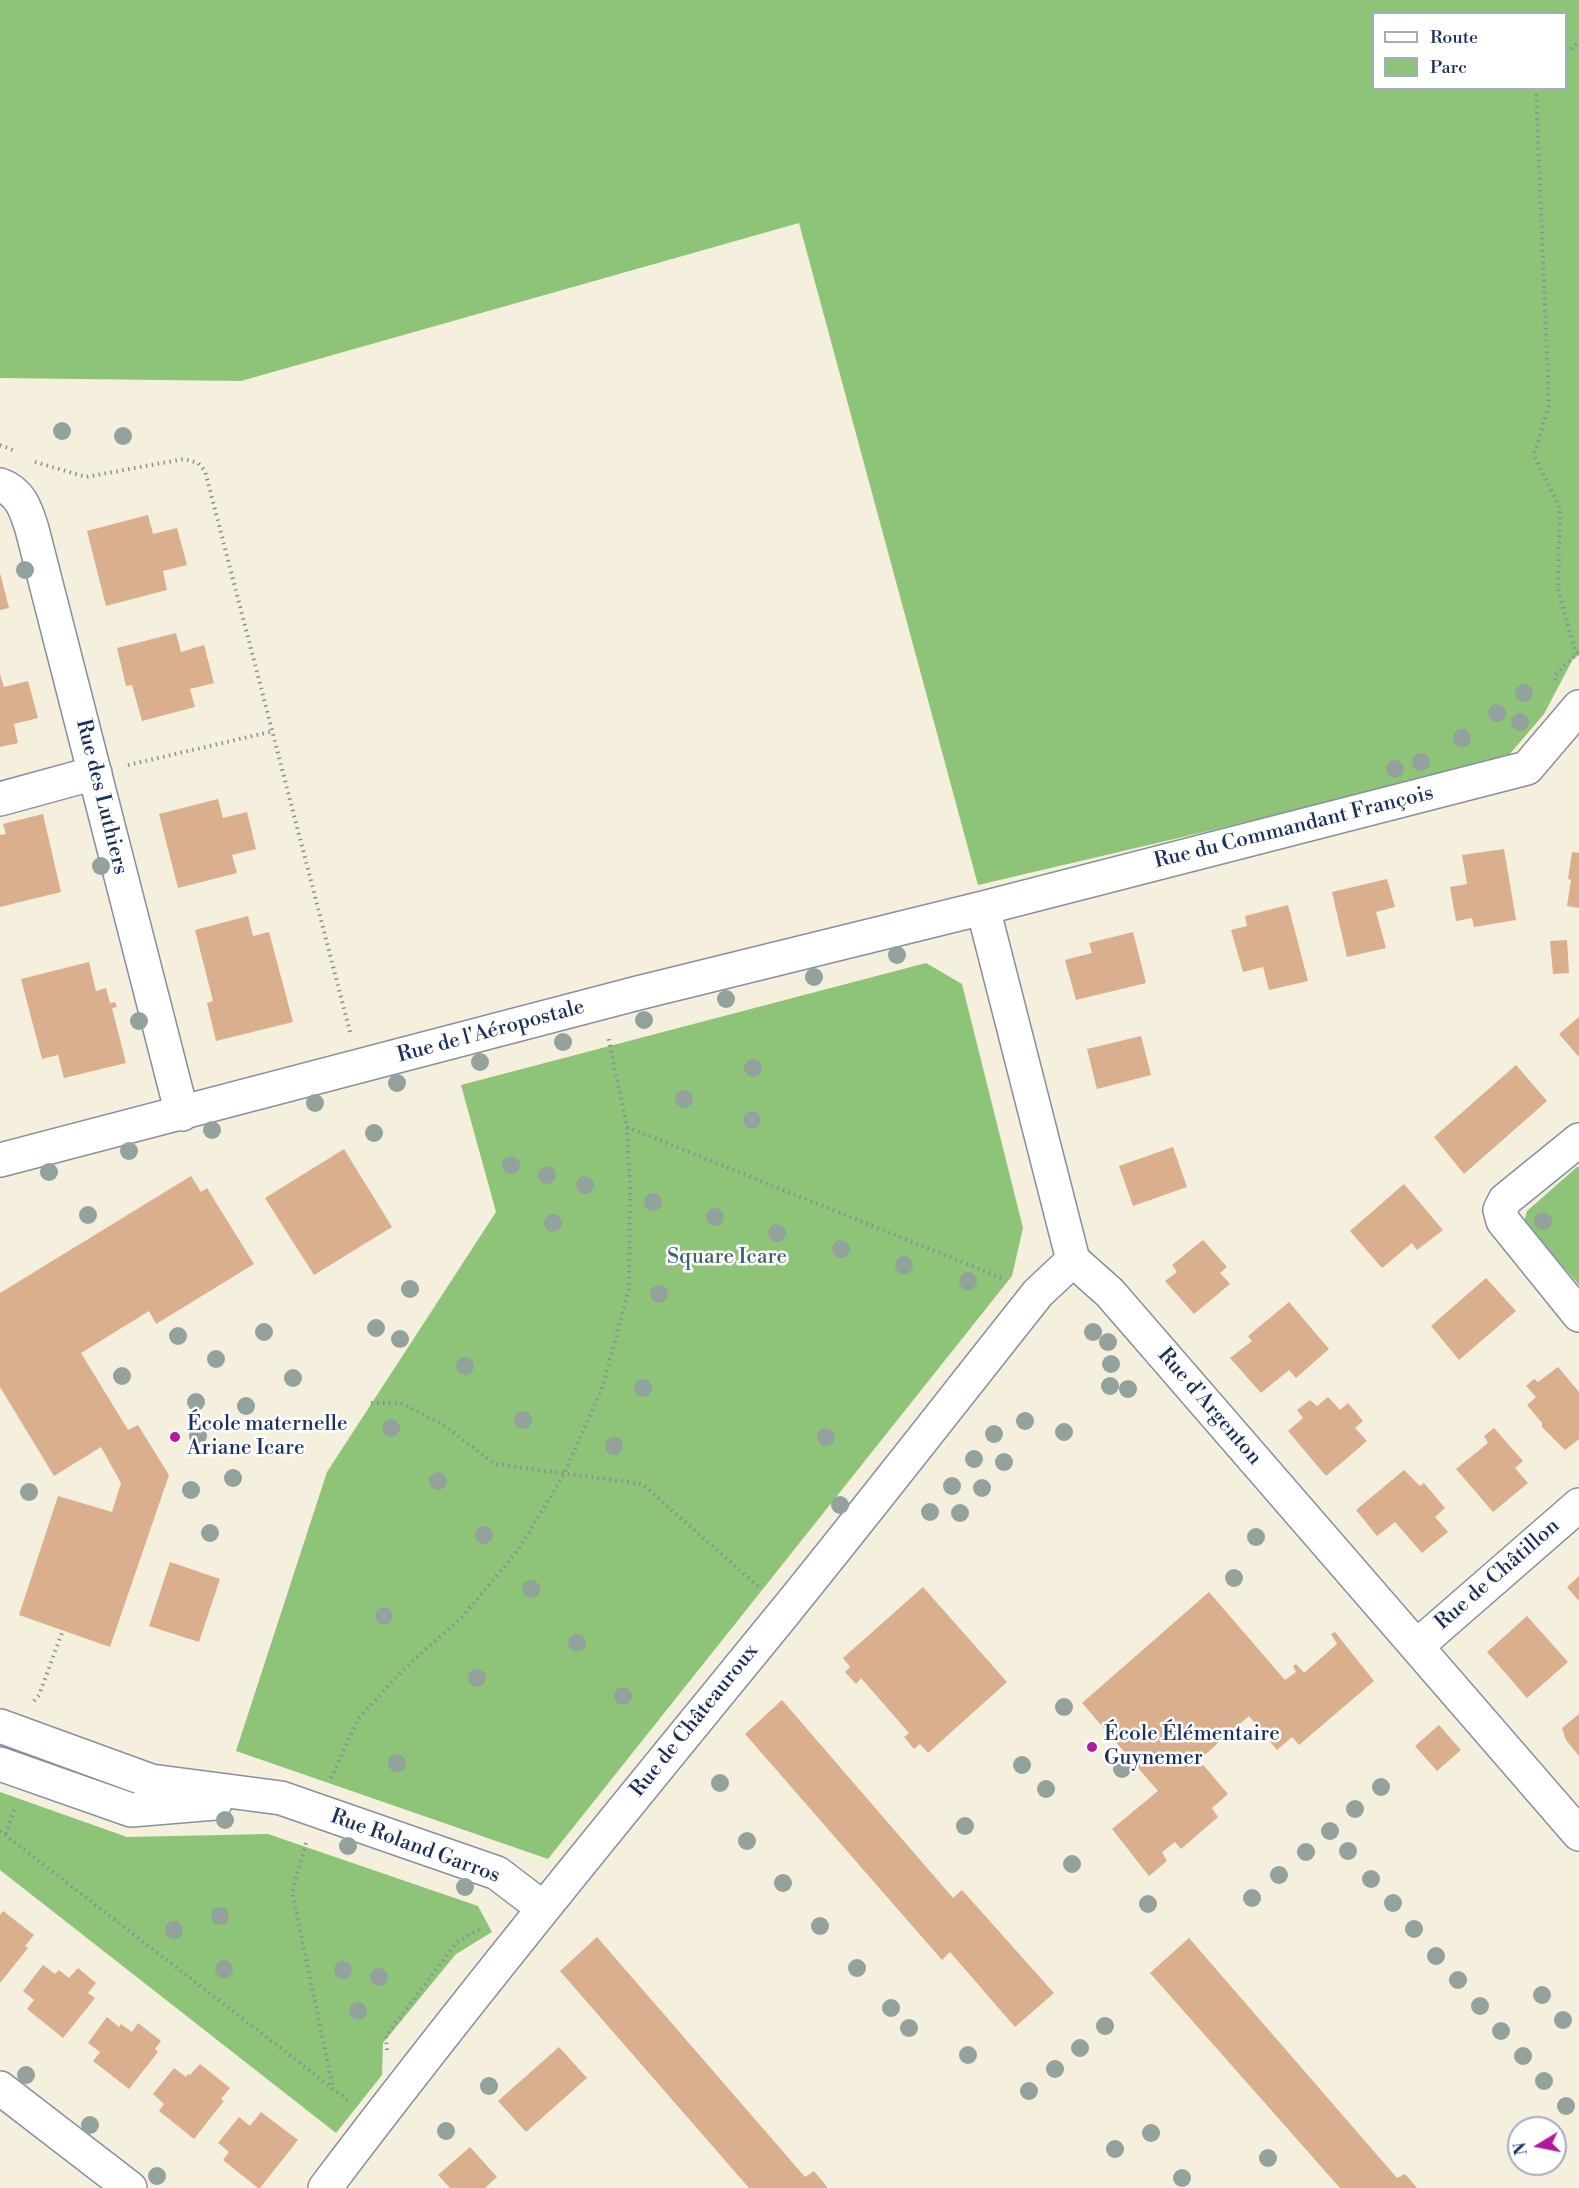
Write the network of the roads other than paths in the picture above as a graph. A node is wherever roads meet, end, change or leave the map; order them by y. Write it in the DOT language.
graph roads {
  1 [pos="4,487"];
  2 [pos="1579,707"];
  3 [pos="95,773"];
  4 [pos="0,799"];
  5 [pos="982,908"];
  6 [pos="182,1114"];
  7 [pos="1579,1140"];
  8 [pos="2,1157"];
  9 [pos="1073,1260"];
  10 [pos="1579,1315"];
  11 [pos="1579,1505"];
  12 [pos="1417,1646"];
  13 [pos="0,1726"];
  14 [pos="0,1764"];
  15 [pos="281,1798"];
  16 [pos="1579,1834"];
  17 [pos="543,1908"];
  18 [pos="0,2088"];
  19 [pos="130,2188"];
  20 [pos="325,2188"];
  1 -- 3 [label="street, Rue des Luthiers"];
  2 -- 5 [label="street, Rue du Commandant François"];
  3 -- 4 [label="street"];
  3 -- 6 [label="street, Rue des Luthiers"];
  5 -- 6 [label="street, Rue de l'Aéropostale"];
  5 -- 9 [label="street"];
  6 -- 8 [label="street, Rue de l'Aéropostale"];
  7 -- 10 [label="street"];
  9 -- 12 [label="street, Rue d'Argenton"];
  9 -- 17 [label="street, Rue de Châteauroux"];
  11 -- 12 [label="street, Rue de Châtillon"];
  12 -- 16 [label="street, Rue d'Argenton"];
  13 -- 15 [label="street, Rue Roland Garros"];
  14 -- 15 [label="street, Rue Roland Garros"];
  15 -- 17 [label="street, Rue Roland Garros"];
  17 -- 20 [label="street, Rue de Châteauroux"];
  18 -- 19 [label="street"];
}
